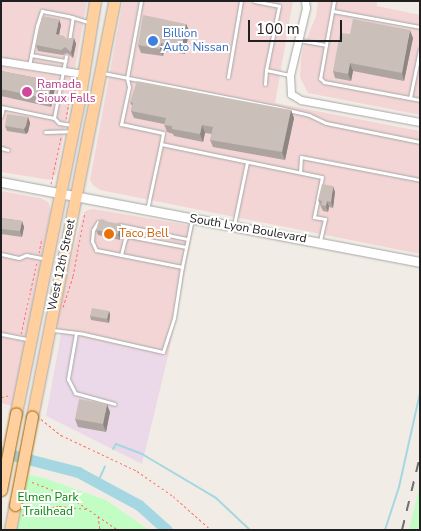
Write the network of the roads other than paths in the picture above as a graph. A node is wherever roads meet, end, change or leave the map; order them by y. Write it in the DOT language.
graph roads {
  1 [pos="95,1"];
  2 [pos="114,1"];
  3 [pos="141,1"];
  4 [pos="241,1"];
  5 [pos="254,1"];
  6 [pos="305,1"];
  7 [pos="334,1"];
  8 [pos="333,11"];
  9 [pos="73,17"];
  10 [pos="91,23"];
  11 [pos="420,27"];
  12 [pos="297,40"];
  13 [pos="69,42"];
  14 [pos="326,45"];
  15 [pos="420,49"];
  16 [pos="31,55"];
  17 [pos="66,56"];
  18 [pos="1,61"];
  19 [pos="65,61"];
  20 [pos="29,66"];
  21 [pos="266,70"];
  22 [pos="63,71"];
  23 [pos="100,72"];
  24 [pos="83,74"];
  25 [pos="290,75"];
  26 [pos="228,77"];
  27 [pos="127,78"];
  28 [pos="265,84"];
  29 [pos="410,98"];
  30 [pos="420,100"];
  31 [pos="2,107"];
  32 [pos="1,116"];
  33 [pos="54,118"];
  34 [pos="420,122"];
  35 [pos="73,128"];
  36 [pos="44,132"];
  37 [pos="420,142"];
  38 [pos="161,144"];
  39 [pos="1,148"];
  40 [pos="8,150"];
  41 [pos="247,162"];
  42 [pos="300,172"];
  43 [pos="420,180"];
  44 [pos="1,182"];
  45 [pos="60,194"];
  46 [pos="76,197"];
  47 [pos="147,210"];
  48 [pos="192,218"];
  49 [pos="234,226"];
  50 [pos="188,239"];
  51 [pos="320,242"];
  52 [pos="186,247"];
  53 [pos="1,254"];
  54 [pos="121,254"];
  55 [pos="46,259"];
  56 [pos="420,262"];
  57 [pos="182,267"];
  58 [pos="48,330"];
  59 [pos="76,333"];
  60 [pos="1,334"];
  61 [pos="30,340"];
  62 [pos="115,404"];
  63 [pos="1,490"];
  64 [pos="10,530"];
  1 -- 10 [label="main road, West 12th Street"];
  2 -- 23 [label="main road, West 12th Street"];
  3 -- 27 [label="lane"];
  4 -- 26 [label="lane"];
  5 -- 21 [label="lane"];
  6 -- 12 [label="street"];
  7 -- 8 [label="lane"];
  8 -- 11 [label="lane"];
  8 -- 14 [label="lane"];
  9 -- 10 [label="lane"];
  9 -- 13 [label="lane"];
  9 -- 16 [label="lane"];
  10 -- 24 [label="main road, West 12th Street"];
  12 -- 14 [label="lane"];
  12 -- 25 [label="street"];
  14 -- 29 [label="lane"];
  15 -- 29 [label="lane"];
  16 -- 19 [label="lane"];
  16 -- 20 [label="lane"];
  17 -- 19 [label="lane"];
  18 -- 20 [label="street"];
  19 -- 22 [label="lane"];
  20 -- 22 [label="street"];
  21 -- 25 [label="lane"];
  21 -- 28 [label="lane"];
  22 -- 24 [label="street"];
  22 -- 33 [label="lane"];
  23 -- 27 [label="lane"];
  23 -- 46 [label="main road, West 12th Street"];
  24 -- 35 [label="main road, West 12th Street"];
  25 -- 34 [label="street"];
  27 -- 37 [label="lane"];
  27 -- 38 [label="lane"];
  29 -- 30 [label="lane"];
  31 -- 32 [label="lane"];
  31 -- 33 [label="lane"];
  33 -- 35 [label="lane"];
  35 -- 36 [label="lane"];
  35 -- 45 [label="main road, West 12th Street"];
  38 -- 41 [label="lane"];
  38 -- 47 [label="lane"];
  39 -- 40 [label="lane"];
  41 -- 42 [label="lane"];
  41 -- 49 [label="lane"];
  42 -- 43 [label="lane"];
  42 -- 51 [label="lane"];
  44 -- 45 [label="street, South Lyon Boulevard"];
  45 -- 46 [label="street, South Lyon Boulevard"];
  45 -- 55 [label="main road, West 12th Street"];
  46 -- 47 [label="street, South Lyon Boulevard"];
  46 -- 58 [label="main road, West 12th Street"];
  47 -- 48 [label="street, South Lyon Boulevard"];
  48 -- 49 [label="street, South Lyon Boulevard"];
  48 -- 50 [label="lane"];
  49 -- 51 [label="street, South Lyon Boulevard"];
  50 -- 52 [label="lane"];
  50 -- 54 [label="lane"];
  51 -- 56 [label="street, South Lyon Boulevard"];
  52 -- 54 [label="lane"];
  52 -- 57 [label="lane"];
  53 -- 55 [label="lane"];
  54 -- 57 [label="lane"];
  55 -- 61 [label="main road, West 12th Street"];
  57 -- 59 [label="lane"];
  58 -- 59 [label="lane"];
  58 -- 64 [label="main road, West 12th Street, bridge"];
  59 -- 62 [label="lane"];
  60 -- 61 [label="lane"];
  61 -- 63 [label="main road, West 12th Street, bridge"];
}
